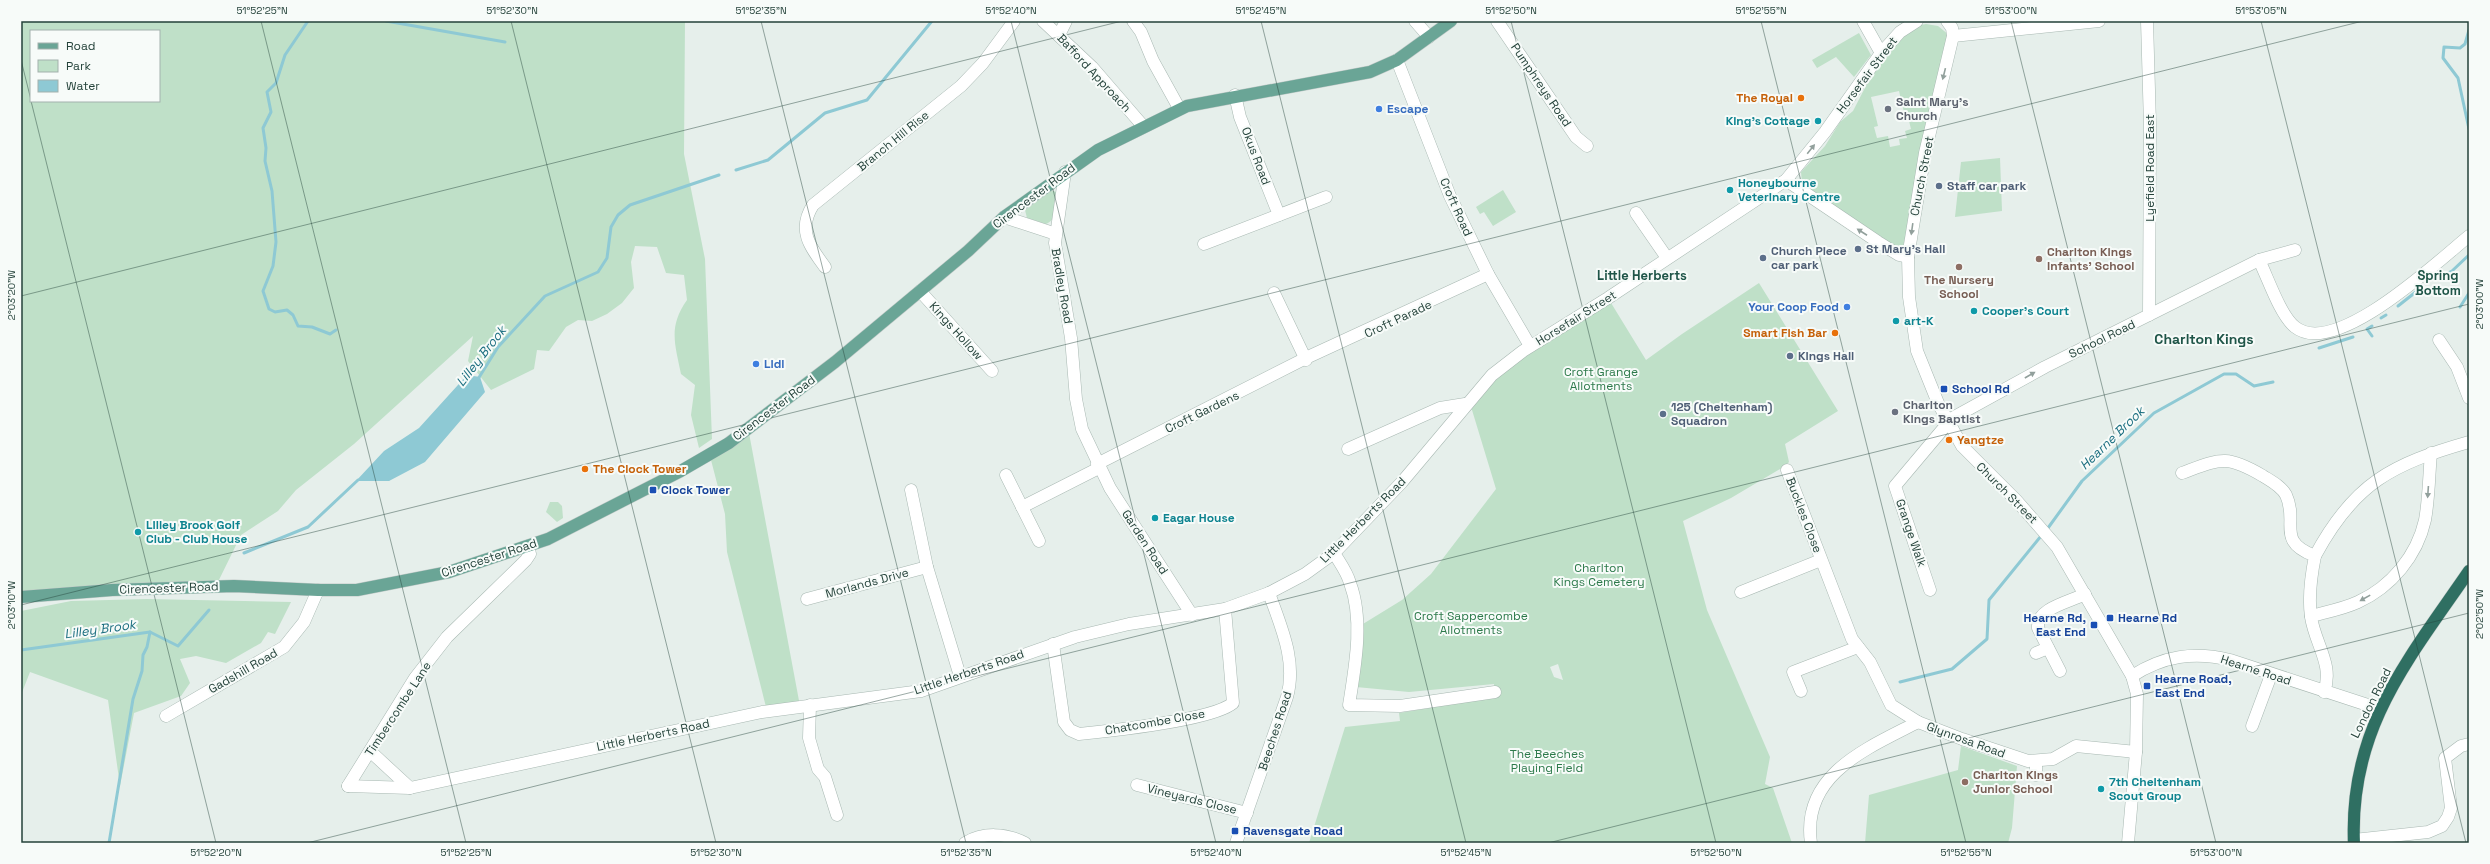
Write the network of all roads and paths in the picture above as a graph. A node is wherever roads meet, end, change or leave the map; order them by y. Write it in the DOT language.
graph roads {
  1 [pos="1014,21"];
  2 [pos="1043,21"];
  3 [pos="1066,21"];
  4 [pos="1133,21"];
  5 [pos="1416,21"];
  6 [pos="1450,21"];
  7 [pos="1498,21"];
  8 [pos="1863,21"];
  9 [pos="1947,21"];
  10 [pos="2099,21"];
  11 [pos="2147,21"];
  12 [pos="1914,22"];
  13 [pos="1059,34"];
  14 [pos="1954,36"];
  15 [pos="1429,37"];
  16 [pos="1881,53"];
  17 [pos="1397,60"];
  18 [pos="1235,96"];
  19 [pos="1179,108"];
  20 [pos="1143,126"];
  21 [pos="1587,146"];
  22 [pos="1065,172"];
  23 [pos="1786,180"];
  24 [pos="1326,197"];
  25 [pos="1636,213"];
  26 [pos="1279,215"];
  27 [pos="1004,217"];
  28 [pos="1056,234"];
  29 [pos="2469,236"];
  30 [pos="1204,244"];
  31 [pos="2295,250"];
  32 [pos="1908,257"];
  33 [pos="1667,258"];
  34 [pos="2259,260"];
  35 [pos="825,267"];
  36 [pos="1488,274"];
  37 [pos="920,291"];
  38 [pos="1274,293"];
  39 [pos="2149,315"];
  40 [pos="1071,338"];
  41 [pos="2439,340"];
  42 [pos="1530,346"];
  43 [pos="1306,360"];
  44 [pos="992,370"];
  45 [pos="2469,398"];
  46 [pos="1465,404"];
  47 [pos="1948,422"];
  48 [pos="2469,442"];
  49 [pos="1348,449"];
  50 [pos="2431,453"];
  51 [pos="1098,466"];
  52 [pos="1787,470"];
  53 [pos="2182,474"];
  54 [pos="1006,475"];
  55 [pos="911,490"];
  56 [pos="1022,507"];
  57 [pos="1039,541"];
  58 [pos="528,546"];
  59 [pos="1334,553"];
  60 [pos="2315,556"];
  61 [pos="1821,560"];
  62 [pos="927,567"];
  63 [pos="2469,571"];
  64 [pos="318,590"];
  65 [pos="1930,590"];
  66 [pos="1741,592"];
  67 [pos="1269,593"];
  68 [pos="2084,594"];
  69 [pos="21,597"];
  70 [pos="807,599"];
  71 [pos="1225,609"];
  72 [pos="1192,614"];
  73 [pos="2311,616"];
  74 [pos="1053,644"];
  75 [pos="1858,647"];
  76 [pos="2048,648"];
  77 [pos="2036,653"];
  78 [pos="2060,671"];
  79 [pos="2271,675"];
  80 [pos="960,676"];
  81 [pos="2132,676"];
  82 [pos="1801,691"];
  83 [pos="1495,692"];
  84 [pos="2324,692"];
  85 [pos="810,705"];
  86 [pos="2380,709"];
  87 [pos="166,716"];
  88 [pos="1918,722"];
  89 [pos="2252,726"];
  90 [pos="2469,744"];
  91 [pos="371,752"];
  92 [pos="2136,752"];
  93 [pos="2036,762"];
  94 [pos="2036,775"];
  95 [pos="1137,784"];
  96 [pos="348,786"];
  97 [pos="410,788"];
  98 [pos="1247,813"];
  99 [pos="838,816"];
  100 [pos="2354,842"];
  101 [pos="965,843"];
  102 [pos="1025,843"];
  103 [pos="1236,843"];
  104 [pos="1811,843"];
  105 [pos="2128,843"];
  1 -- 35 [label="street, Branch Hill Rise"];
  2 -- 13 [label="street, Bafford Approach"];
  3 -- 13 [label="street"];
  4 -- 19 [label="street"];
  5 -- 15 [label="street"];
  6 -- 15 [label="main road, Cirencester Road"];
  7 -- 21 [label="street, Pumphreys Road"];
  8 -- 16 [label="street"];
  9 -- 14 [label="street"];
  10 -- 14 [label="street"];
  11 -- 39 [label="street, Lyefield Road East"];
  12 -- 16 [label="street, Horsefair Street"];
  13 -- 20 [label="street, Bafford Approach"];
  14 -- 32 [label="street, Church Street, one-way"];
  15 -- 17 [label="main road, Cirencester Road"];
  23 -- 16 [label="street, Horsefair Street, one-way"];
  17 -- 18 [label="main road, Cirencester Road"];
  17 -- 36 [label="street, Croft Road"];
  18 -- 19 [label="main road, Cirencester Road"];
  18 -- 26 [label="street, Okus Road"];
  19 -- 20 [label="main road, Cirencester Road"];
  20 -- 22 [label="main road, Cirencester Road"];
  22 -- 27 [label="main road, Cirencester Road"];
  22 -- 28 [label="street, Bradley Road"];
  32 -- 23 [label="street, one-way"];
  23 -- 33 [label="street, Horsefair Street"];
  24 -- 26 [label="street"];
  25 -- 33 [label="street"];
  26 -- 30 [label="street"];
  27 -- 28 [label="street, Bradley Road"];
  27 -- 37 [label="main road, Cirencester Road"];
  28 -- 40 [label="street, Bradley Road"];
  29 -- 34 [label="street"];
  31 -- 34 [label="street, School Road"];
  32 -- 47 [label="street, Church Street"];
  33 -- 42 [label="street, Horsefair Street"];
  34 -- 39 [label="street, School Road"];
  36 -- 42 [label="street, Croft Road"];
  36 -- 43 [label="street, Croft Gardens"];
  37 -- 44 [label="street, Kings Hollow"];
  37 -- 58 [label="main road, Cirencester Road"];
  38 -- 43 [label="street"];
  47 -- 39 [label="street, School Road, one-way"];
  40 -- 51 [label="street, Garden Road"];
  41 -- 45 [label="street"];
  42 -- 46 [label="street, Horsefair Street"];
  43 -- 51 [label="street, Croft Gardens"];
  46 -- 49 [label="street"];
  46 -- 59 [label="street, Little Herberts Road"];
  47 -- 65 [label="street, Grange Walk"];
  47 -- 68 [label="street, Church Street"];
  48 -- 50 [label="street"];
  50 -- 60 [label="street"];
  50 -- 73 [label="street, one-way"];
  51 -- 56 [label="street"];
  51 -- 72 [label="street, Garden Road"];
  52 -- 61 [label="street, Buckles Close"];
  53 -- 60 [label="street"];
  54 -- 56 [label="street"];
  55 -- 62 [label="street"];
  56 -- 57 [label="street"];
  58 -- 64 [label="main road, Cirencester Road"];
  58 -- 91 [label="street, Timbercombe Lane"];
  59 -- 67 [label="street, Little Herberts Road"];
  59 -- 83 [label="street"];
  60 -- 73 [label="street"];
  61 -- 66 [label="street, Buckles Close"];
  61 -- 75 [label="street, Buckles Close"];
  62 -- 70 [label="street, Morlands Drive"];
  62 -- 80 [label="street"];
  63 -- 86 [label="highway, London Road"];
  64 -- 69 [label="main road, Cirencester Road"];
  64 -- 87 [label="street, Gadshill Road"];
  67 -- 71 [label="street, Little Herberts Road"];
  67 -- 98 [label="street, Beeches Road"];
  68 -- 76 [label="street"];
  68 -- 81 [label="street, Church Street"];
  71 -- 72 [label="street, Little Herberts Road"];
  71 -- 74 [label="street, Chatcombe Close"];
  72 -- 74 [label="street, Little Herberts Road"];
  73 -- 84 [label="street"];
  74 -- 80 [label="street, Little Herberts Road"];
  75 -- 82 [label="street"];
  75 -- 88 [label="street, Buckles Close"];
  76 -- 77 [label="street"];
  76 -- 78 [label="street"];
  79 -- 81 [label="street, Hearne Road"];
  79 -- 84 [label="street, Hearne Road"];
  79 -- 89 [label="street"];
  80 -- 85 [label="street, Little Herberts Road"];
  81 -- 92 [label="street, Church Street"];
  84 -- 86 [label="street, Hearne Road"];
  85 -- 97 [label="street, Little Herberts Road"];
  85 -- 99 [label="street"];
  86 -- 100 [label="highway, London Road"];
  88 -- 93 [label="street, Glynrosa Road"];
  88 -- 104 [label="street, Glynrosa Road"];
  90 -- 100 [label="street"];
  91 -- 96 [label="street, Timbercombe Lane"];
  91 -- 97 [label="street"];
  92 -- 93 [label="street, Glynrosa Road"];
  92 -- 105 [label="street, Church Street"];
  93 -- 94 [label="street"];
  95 -- 98 [label="street, Vineyards Close"];
  96 -- 97 [label="street, Little Herberts Road"];
  98 -- 103 [label="street, Beeches Road"];
  101 -- 102 [label="street"];
}
